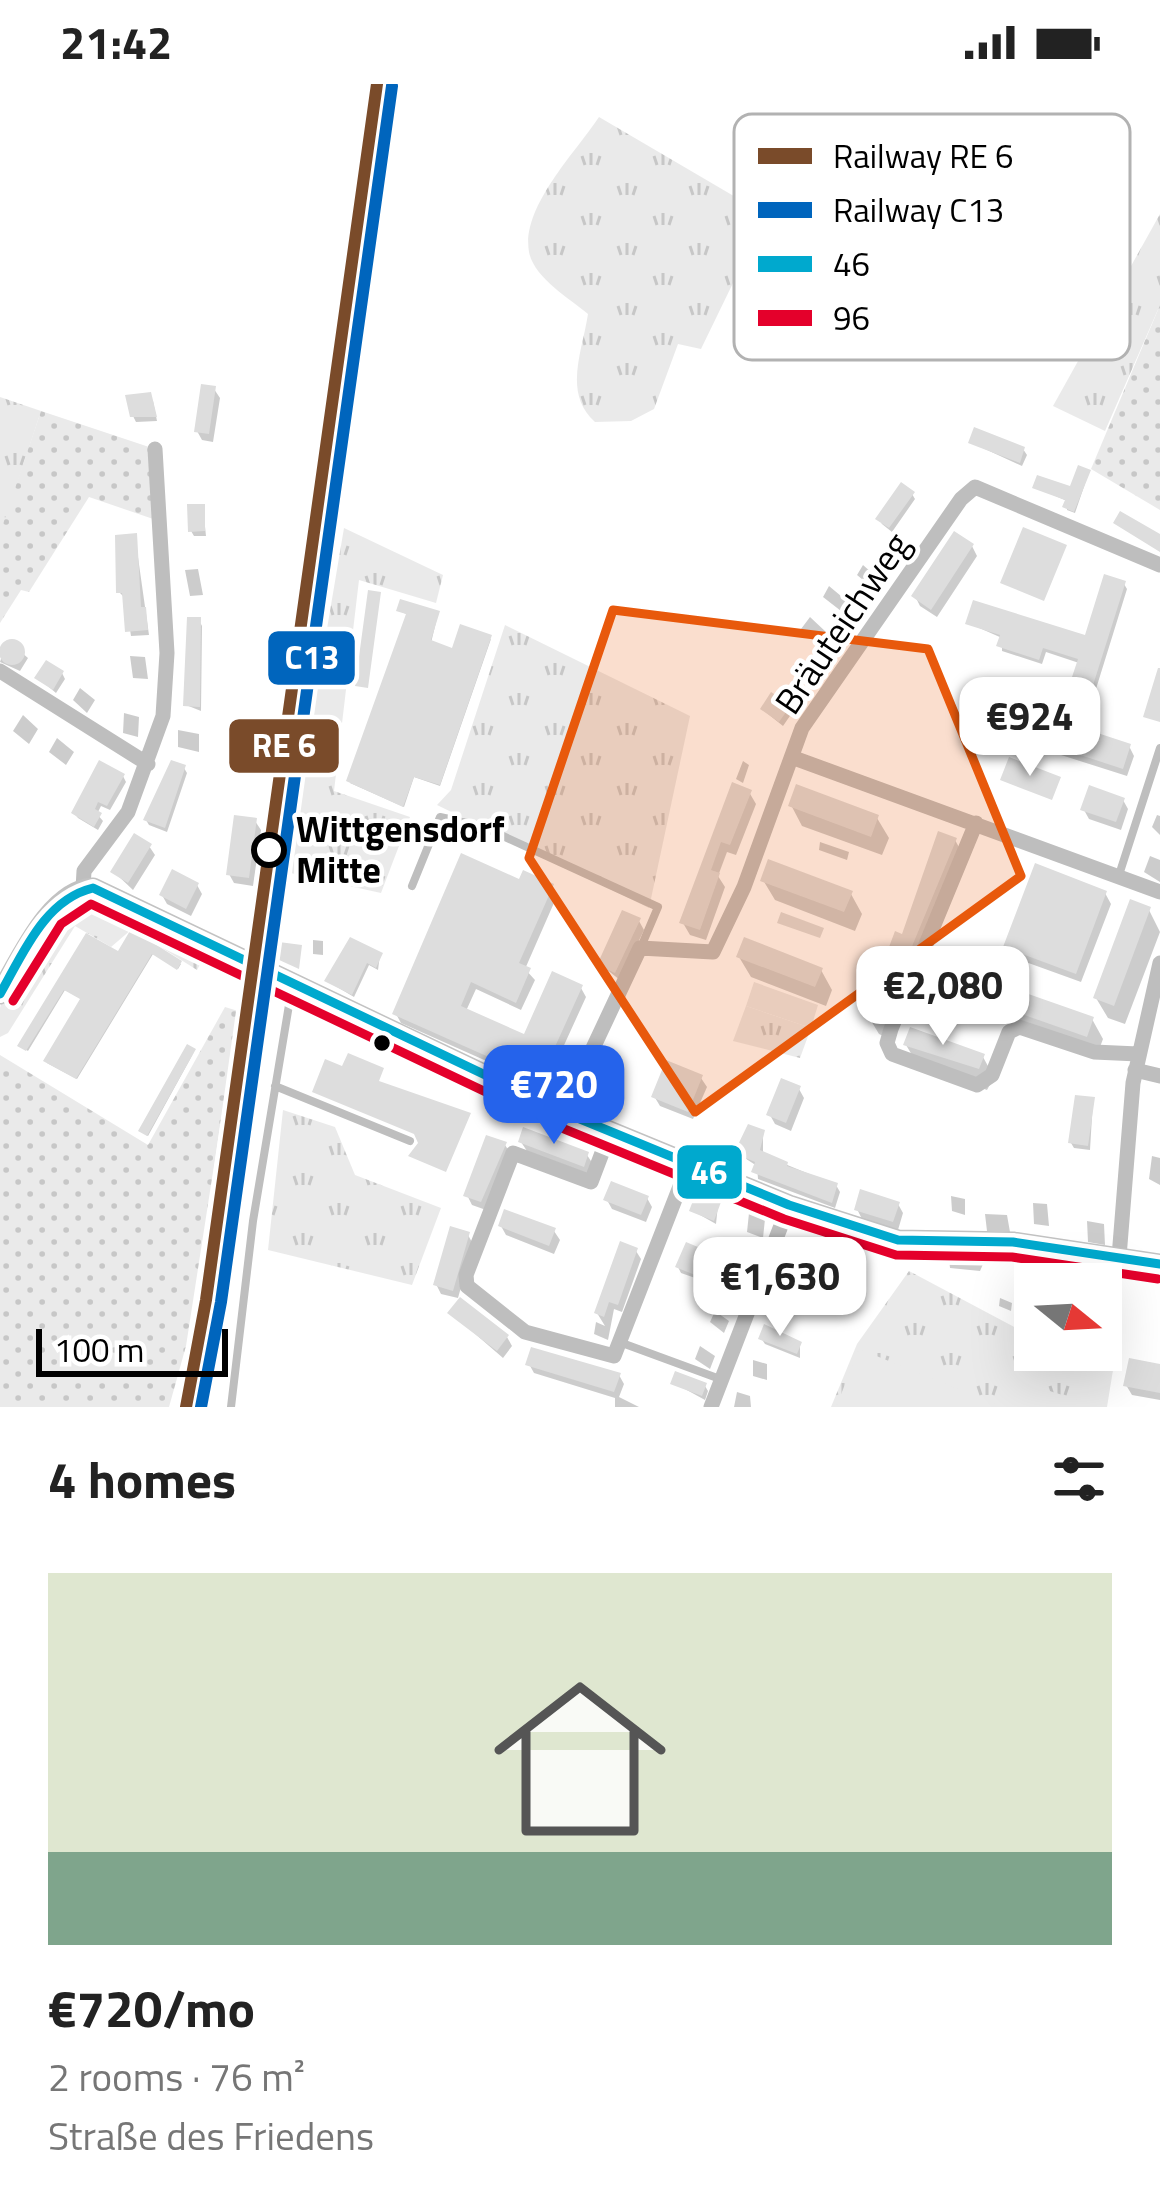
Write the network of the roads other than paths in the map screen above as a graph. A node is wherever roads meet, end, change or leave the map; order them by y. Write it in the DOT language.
graph roads {
  1 [pos="155,449"];
  2 [pos="1160,566"];
  3 [pos="0,671"];
  4 [pos="1160,748"];
  5 [pos="794,758"];
  6 [pos="148,764"];
  7 [pos="976,824"];
  8 [pos="1118,878"];
  9 [pos="412,886"];
  10 [pos="83,889"];
  11 [pos="1160,892"];
  12 [pos="640,948"];
  13 [pos="1160,963"];
  14 [pos="293,986"];
  15 [pos="0,994"];
  16 [pos="1137,1062"];
  17 [pos="1160,1076"];
  18 [pos="274,1086"];
  19 [pos="563,1112"];
  20 [pos="610,1132"];
  21 [pos="410,1141"];
  22 [pos="688,1166"];
  23 [pos="789,1205"];
  24 [pos="1119,1257"];
  25 [pos="1160,1264"];
  26 [pos="622,1343"];
  27 [pos="722,1380"];
  28 [pos="231,1407"];
  29 [pos="711,1407"];
  1 -- 6 [label="street"];
  2 -- 5 [label="street, Bräuteichweg"];
  3 -- 6 [label="street"];
  4 -- 8 [label="lane"];
  5 -- 7 [label="street"];
  5 -- 12 [label="street, Bräuteichweg"];
  6 -- 10 [label="street"];
  7 -- 8 [label="street"];
  7 -- 16 [label="street"];
  8 -- 11 [label="street"];
  9 -- 12 [label="lane"];
  10 -- 14 [label="street"];
  10 -- 15 [label="street"];
  12 -- 19 [label="street"];
  13 -- 16 [label="street"];
  14 -- 18 [label="lane"];
  14 -- 19 [label="street"];
  16 -- 17 [label="street"];
  16 -- 24 [label="street"];
  18 -- 21 [label="lane"];
  18 -- 28 [label="lane"];
  19 -- 20 [label="street"];
  20 -- 22 [label="street"];
  20 -- 26 [label="street"];
  22 -- 23 [label="street"];
  22 -- 26 [label="street"];
  23 -- 24 [label="street"];
  23 -- 27 [label="street"];
  24 -- 25 [label="street"];
  26 -- 27 [label="lane"];
  27 -- 29 [label="street"];
}
